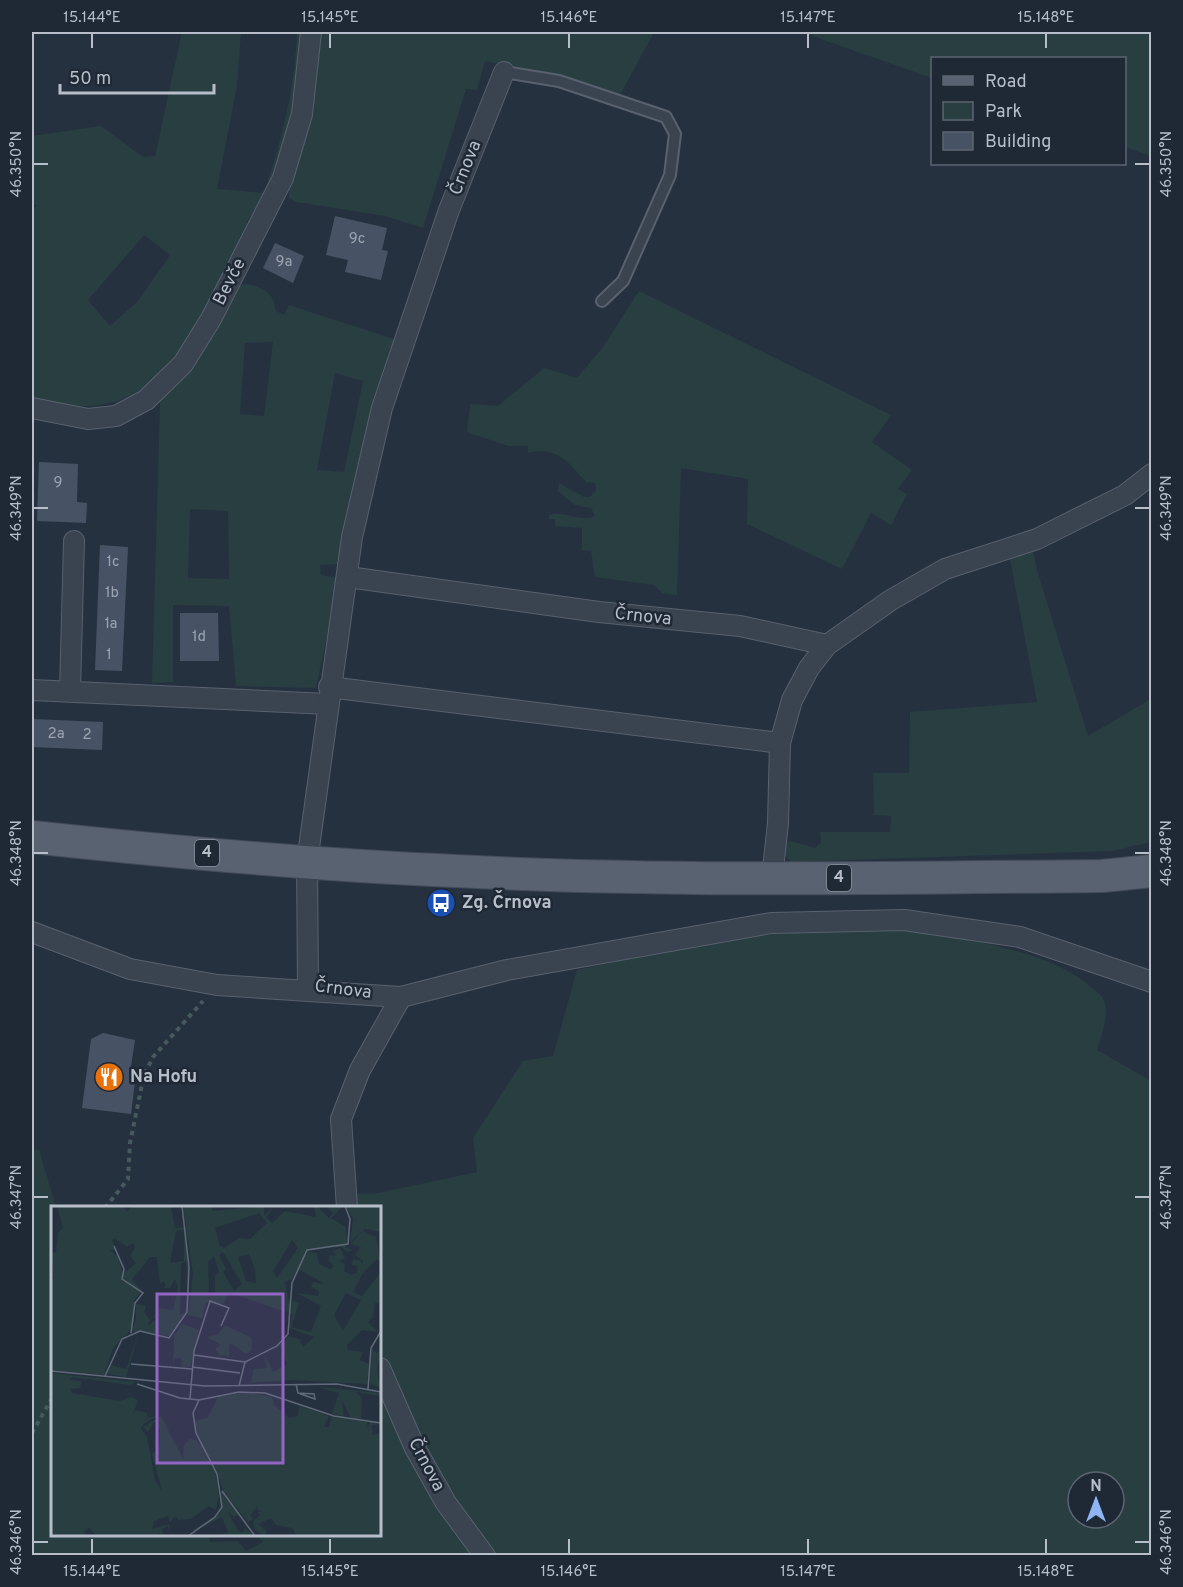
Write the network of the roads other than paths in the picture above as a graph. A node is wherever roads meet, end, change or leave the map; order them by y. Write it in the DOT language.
graph roads {
  1 [pos="311,32"];
  2 [pos="504,72"];
  3 [pos="602,300"];
  4 [pos="32,408"];
  5 [pos="1152,474"];
  6 [pos="74,541"];
  7 [pos="348,577"];
  8 [pos="827,645"];
  9 [pos="32,690"];
  10 [pos="70,691"];
  11 [pos="329,695"];
  12 [pos="780,743"];
  13 [pos="32,837"];
  14 [pos="307,862"];
  15 [pos="1152,871"];
  16 [pos="772,879"];
  17 [pos="32,932"];
  18 [pos="1152,982"];
  19 [pos="308,989"];
  20 [pos="401,997"];
  21 [pos="347,1206"];
  22 [pos="381,1370"];
  23 [pos="484,1556"];
  1 -- 4 [label="street, Bevče"];
  2 -- 3 [label="lane"];
  2 -- 7 [label="street, Črnova"];
  5 -- 8 [label="street"];
  6 -- 10 [label="street"];
  7 -- 8 [label="street, Črnova"];
  7 -- 11 [label="street, Črnova"];
  8 -- 12 [label="street"];
  9 -- 10 [label="street"];
  10 -- 11 [label="street"];
  11 -- 12 [label="street"];
  11 -- 14 [label="street, Črnova"];
  12 -- 16 [label="street"];
  13 -- 14 [label="main road, 4"];
  14 -- 16 [label="main road, 4"];
  14 -- 19 [label="street, Črnova"];
  15 -- 16 [label="main road, 4"];
  17 -- 19 [label="street"];
  18 -- 20 [label="street"];
  19 -- 20 [label="street, Črnova"];
  20 -- 21 [label="street, Črnova"];
  22 -- 23 [label="street, Črnova"];
}
